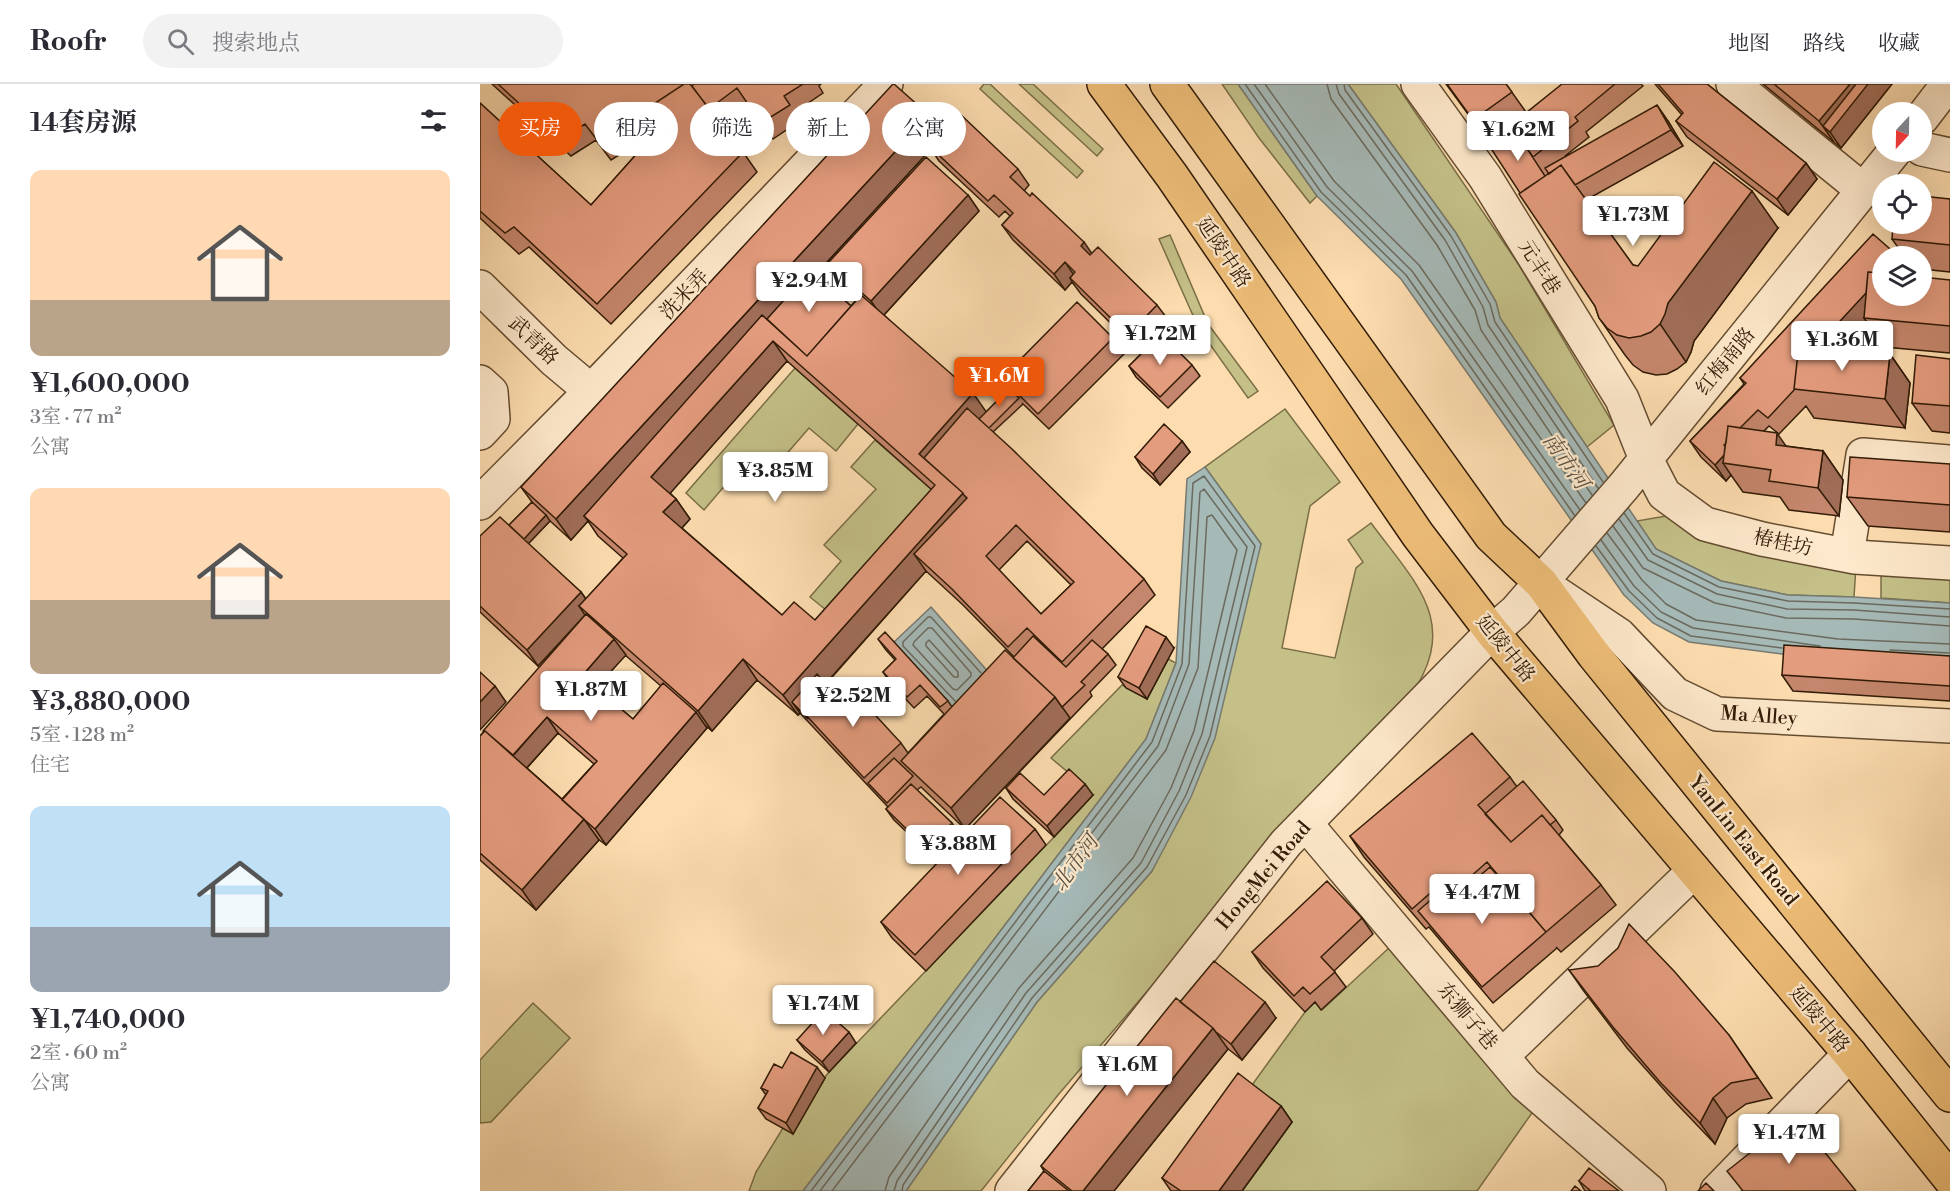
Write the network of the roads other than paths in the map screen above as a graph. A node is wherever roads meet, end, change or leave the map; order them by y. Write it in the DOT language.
graph roads {
  1 [pos="886,84"];
  2 [pos="1104,84"];
  3 [pos="1167,84"];
  4 [pos="1418,84"];
  5 [pos="1733,84"];
  6 [pos="1948,84"];
  7 [pos="1932,105"];
  8 [pos="1932,151"];
  9 [pos="1950,155"];
  10 [pos="1886,162"];
  11 [pos="1863,190"];
  12 [pos="480,287"];
  13 [pos="480,382"];
  14 [pos="591,391"];
  15 [pos="480,433"];
  16 [pos="1646,459"];
  17 [pos="1950,462"];
  18 [pos="480,503"];
  19 [pos="1847,555"];
  20 [pos="1950,563"];
  21 [pos="1541,583"];
  22 [pos="1492,632"];
  23 [pos="1950,726"];
  24 [pos="1306,824"];
  25 [pos="1694,871"];
  26 [pos="1850,1054"];
  27 [pos="1502,1056"];
  28 [pos="1950,1095"];
  29 [pos="1950,1179"];
  30 [pos="1721,1189"];
  31 [pos="1012,1191"];
  32 [pos="1649,1191"];
  1 -- 14 [label="street, 洗米弄"];
  2 -- 22 [label="main road, 延陵中路"];
  3 -- 21 [label="main road"];
  4 -- 16 [label="street, 元丰巷"];
  5 -- 11 [label="street"];
  6 -- 7 [label="street"];
  8 -- 9 [label="street"];
  10 -- 11 [label="street, 红梅南路"];
  11 -- 16 [label="street, 红梅南路"];
  12 -- 14 [label="street, 武青路"];
  13 -- 15 [label="street"];
  14 -- 18 [label="street, 洗米弄"];
  16 -- 19 [label="street, 椿桂坊"];
  16 -- 21 [label="street, 红梅南路"];
  17 -- 19 [label="street"];
  19 -- 20 [label="street, 椿桂坊"];
  21 -- 22 [label="street, HongMei Road"];
  21 -- 23 [label="street, Ma Alley"];
  21 -- 28 [label="main road, YanLin East Road"];
  22 -- 24 [label="street, HongMei Road"];
  22 -- 25 [label="main road, 延陵中路"];
  24 -- 27 [label="street, 东狮子巷"];
  24 -- 31 [label="street, HongMei Road"];
  25 -- 26 [label="main road, 延陵中路"];
  25 -- 27 [label="street"];
  26 -- 29 [label="main road, 延陵中路"];
  26 -- 30 [label="street"];
  27 -- 32 [label="street, 东狮子巷"];
}
